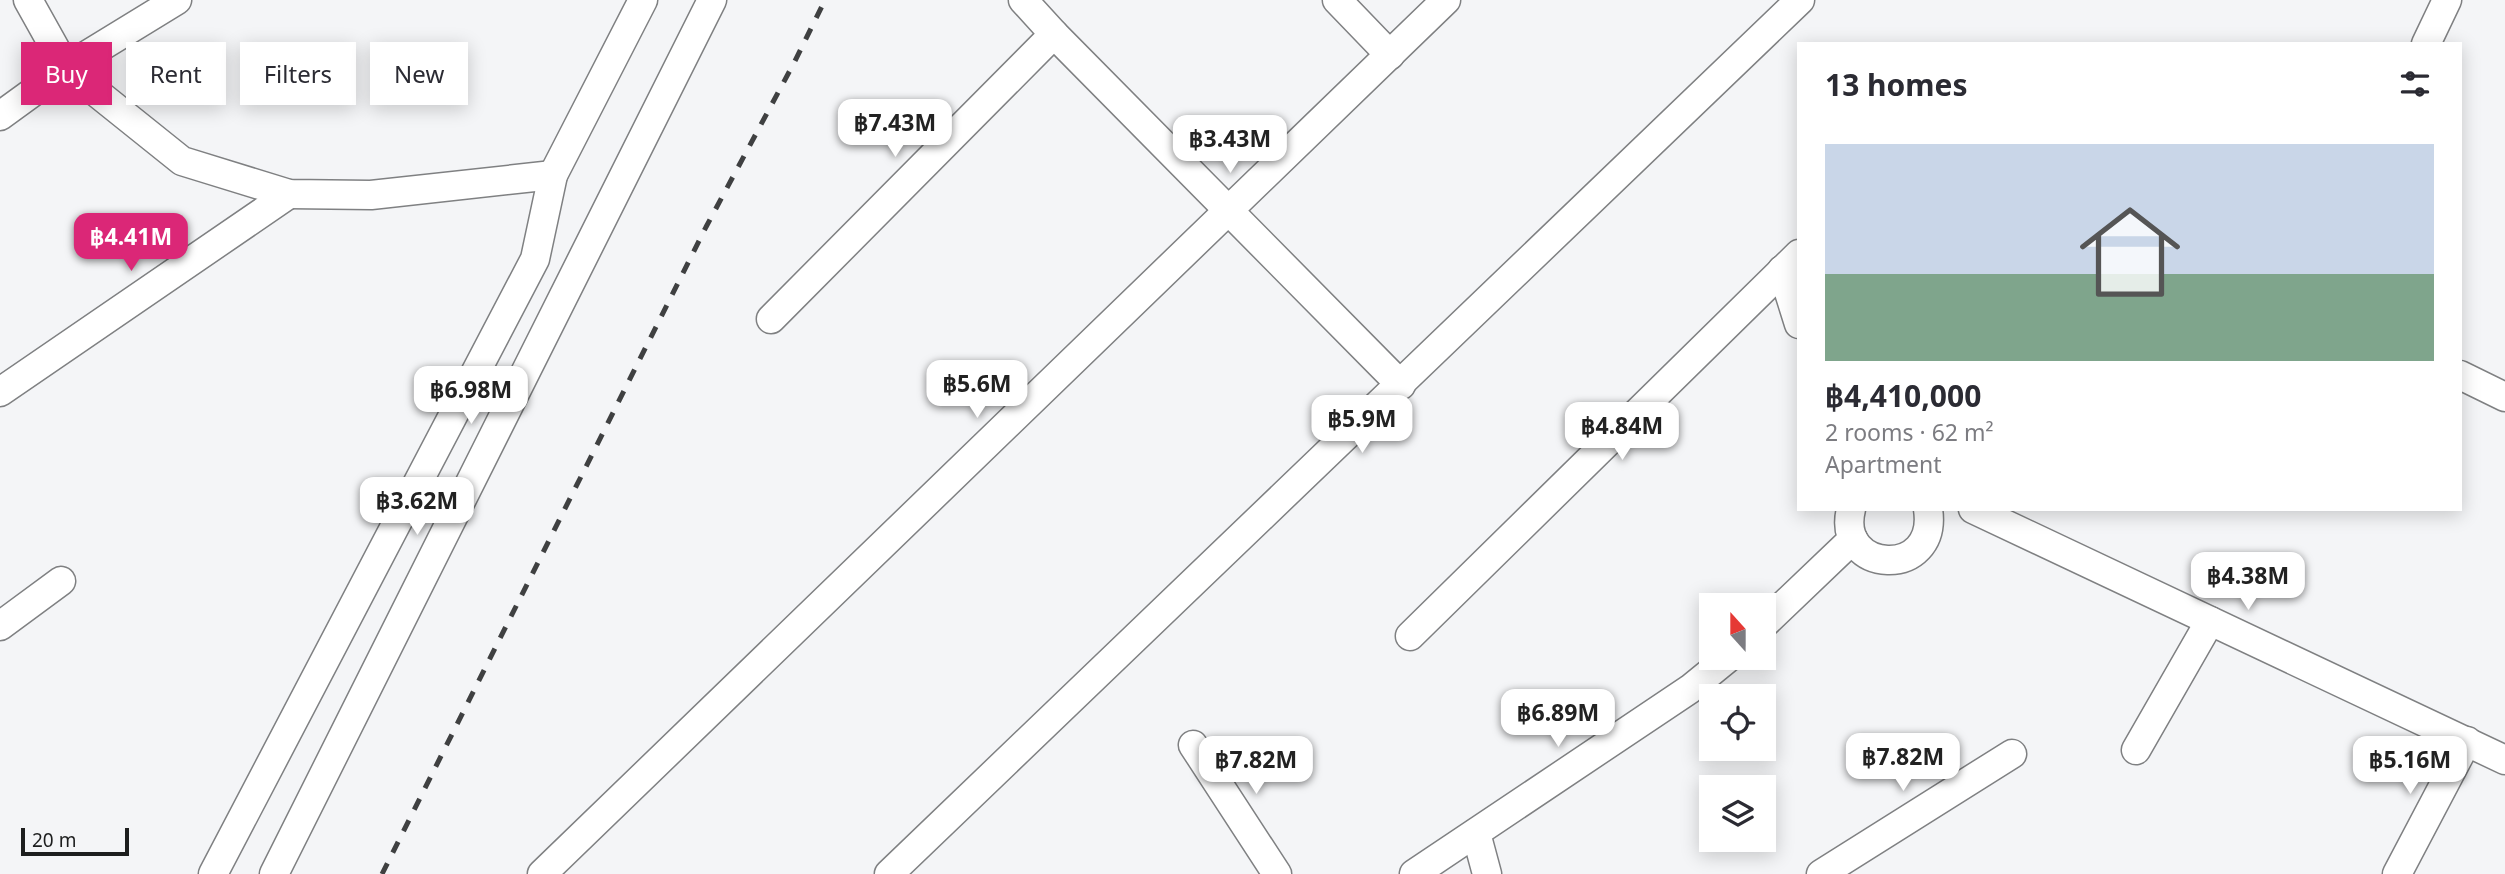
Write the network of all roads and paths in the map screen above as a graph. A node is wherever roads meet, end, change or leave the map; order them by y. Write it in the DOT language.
graph roads {
  1 [pos="28,0"];
  2 [pos="177,0"];
  3 [pos="643,0"];
  4 [pos="712,0"];
  5 [pos="1023,0"];
  6 [pos="1337,0"];
  7 [pos="1426,0"];
  8 [pos="1446,0"];
  9 [pos="1800,0"];
  10 [pos="2447,0"];
  11 [pos="1054,34"];
  12 [pos="51,42"];
  13 [pos="108,42"];
  14 [pos="2427,42"];
  15 [pos="1399,46"];
  16 [pos="21,100"];
  17 [pos="111,105"];
  18 [pos="0,116"];
  19 [pos="554,175"];
  20 [pos="289,194"];
  21 [pos="1230,210"];
  22 [pos="1791,262"];
  23 [pos="1797,308"];
  24 [pos="771,319"];
  25 [pos="2462,376"];
  26 [pos="1401,385"];
  27 [pos="0,392"];
  28 [pos="2505,397"];
  29 [pos="1851,511"];
  30 [pos="1928,511"];
  31 [pos="1977,511"];
  32 [pos="1853,539"];
  33 [pos="61,581"];
  34 [pos="1776,613"];
  35 [pos="2210,621"];
  36 [pos="0,626"];
  37 [pos="1410,636"];
  38 [pos="1714,670"];
  39 [pos="2467,741"];
  40 [pos="1193,746"];
  41 [pos="2136,750"];
  42 [pos="2012,754"];
  43 [pos="2505,760"];
  44 [pos="1476,833"];
  45 [pos="213,874"];
  46 [pos="274,874"];
  47 [pos="542,874"];
  48 [pos="889,874"];
  49 [pos="1278,874"];
  50 [pos="1414,874"];
  51 [pos="1487,874"];
  52 [pos="1821,874"];
  53 [pos="2397,874"];
  1 -- 12 [label="street"];
  2 -- 13 [label="street"];
  3 -- 19 [label="street"];
  4 -- 46 [label="street"];
  5 -- 11 [label="street"];
  6 -- 15 [label="street"];
  7 -- 15 [label="street"];
  8 -- 15 [label="street"];
  9 -- 26 [label="street"];
  10 -- 14 [label="street"];
  11 -- 21 [label="street"];
  11 -- 24 [label="street"];
  15 -- 21 [label="street"];
  16 -- 18 [label="street"];
  17 -- 20 [label="street"];
  19 -- 20 [label="street"];
  19 -- 45 [label="street"];
  20 -- 27 [label="street"];
  21 -- 26 [label="street"];
  21 -- 47 [label="street"];
  22 -- 23 [label="street"];
  22 -- 37 [label="street"];
  25 -- 28 [label="street"];
  26 -- 48 [label="street"];
  29 -- 32 [label="street"];
  30 -- 32 [label="street"];
  31 -- 35 [label="street"];
  32 -- 34 [label="street"];
  33 -- 36 [label="street"];
  35 -- 39 [label="street"];
  35 -- 41 [label="street"];
  38 -- 44 [label="street"];
  39 -- 43 [label="street"];
  39 -- 53 [label="street"];
  40 -- 49 [label="street"];
  42 -- 52 [label="street"];
  44 -- 50 [label="street"];
  44 -- 51 [label="street"];
}
